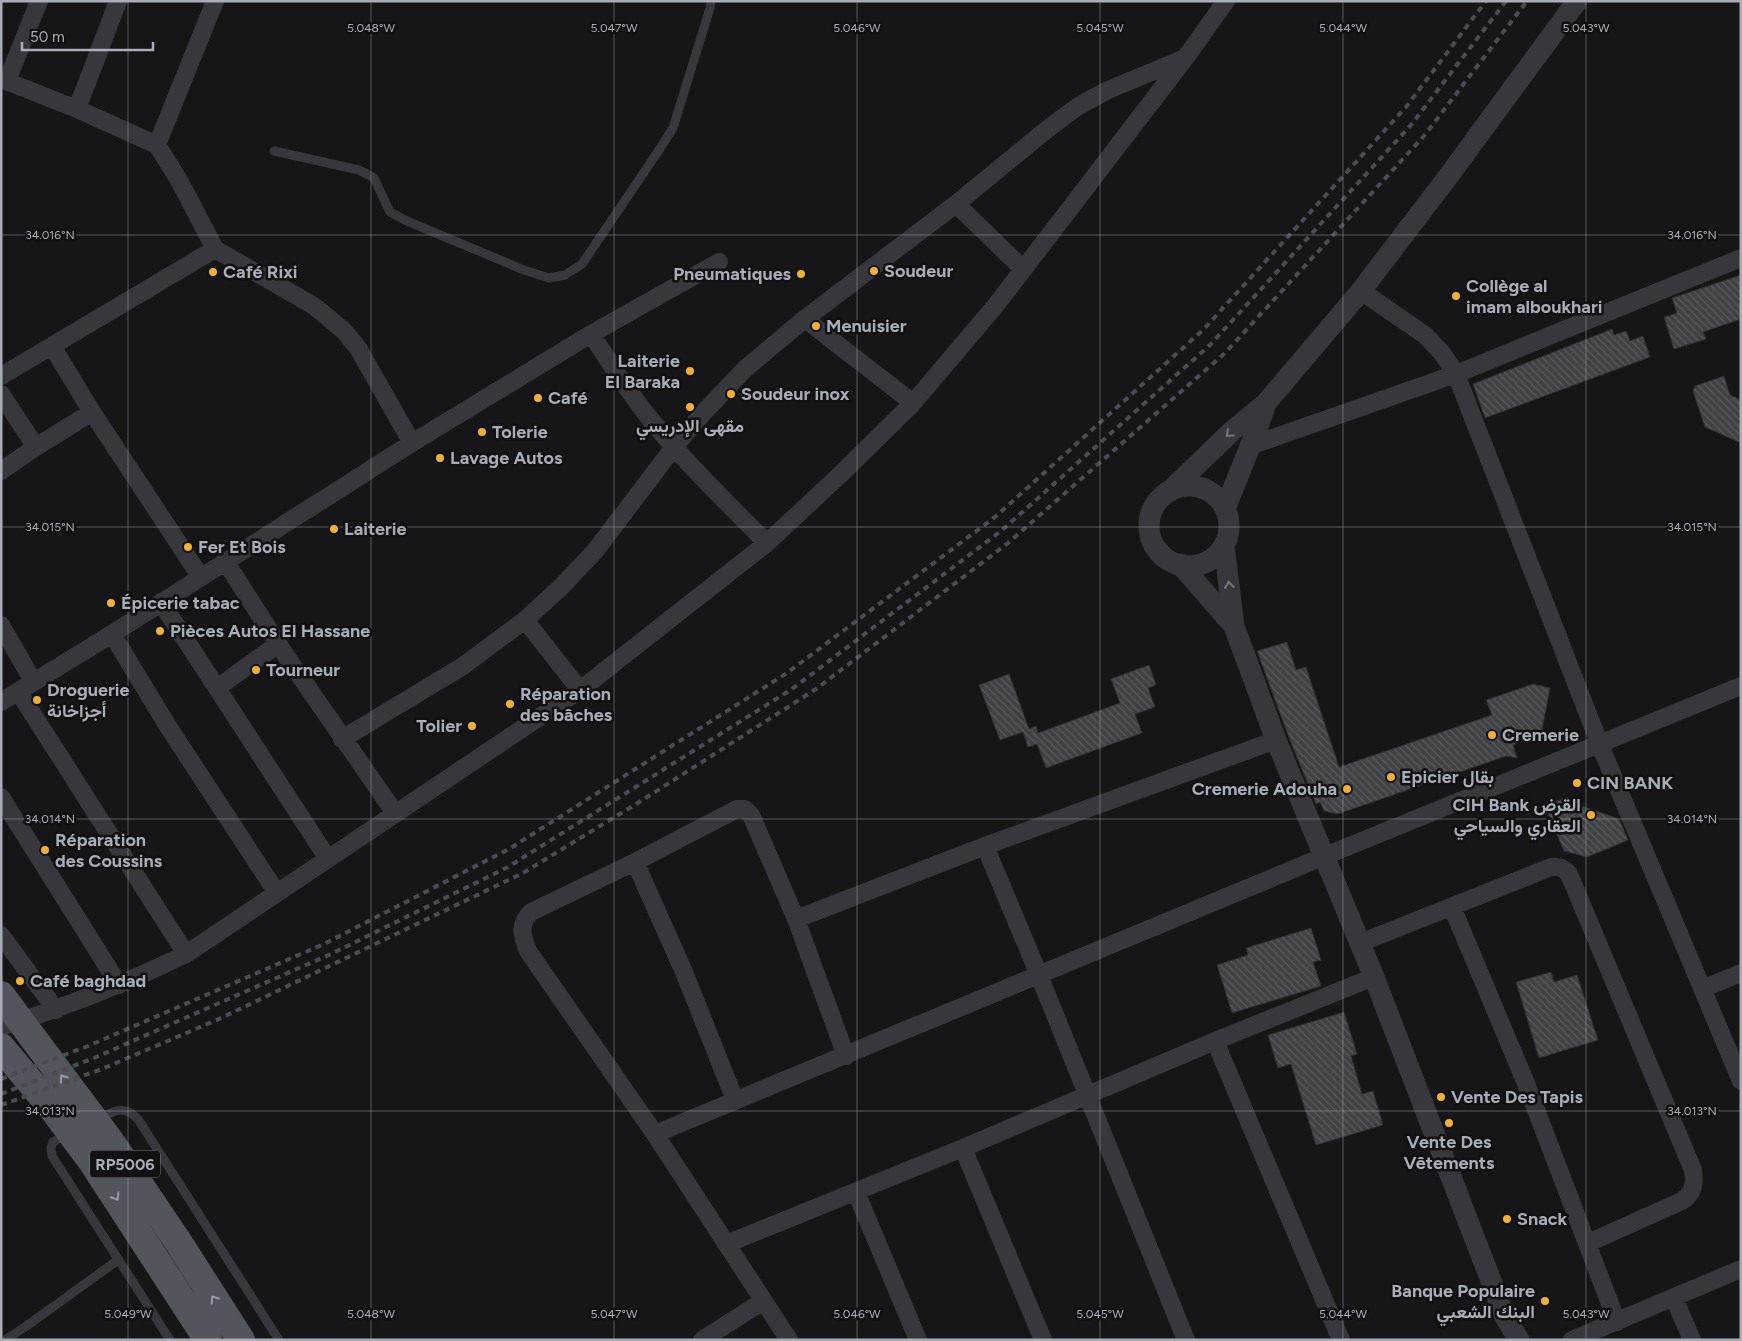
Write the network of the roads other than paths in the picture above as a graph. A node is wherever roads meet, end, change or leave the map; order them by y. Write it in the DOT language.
graph roads {
  1 [pos="40,1"];
  2 [pos="118,1"];
  3 [pos="215,1"];
  4 [pos="710,1"];
  5 [pos="1226,1"];
  6 [pos="1576,1"];
  7 [pos="1186,57"];
  8 [pos="4,80"];
  9 [pos="77,109"];
  10 [pos="158,145"];
  11 [pos="274,150"];
  12 [pos="956,204"];
  13 [pos="215,249"];
  14 [pos="1741,258"];
  15 [pos="719,262"];
  16 [pos="1023,269"];
  17 [pos="1362,291"];
  18 [pos="805,319"];
  19 [pos="591,334"];
  20 [pos="52,346"];
  21 [pos="1456,374"];
  22 [pos="1,376"];
  23 [pos="1,394"];
  24 [pos="913,403"];
  25 [pos="1266,403"];
  26 [pos="92,412"];
  27 [pos="412,443"];
  28 [pos="36,446"];
  29 [pos="1250,446"];
  30 [pos="674,447"];
  31 [pos="1,471"];
  32 [pos="1171,490"];
  33 [pos="1225,509"];
  34 [pos="767,543"];
  35 [pos="1224,545"];
  36 [pos="224,561"];
  37 [pos="1180,564"];
  38 [pos="200,576"];
  39 [pos="161,602"];
  40 [pos="525,620"];
  41 [pos="1,625"];
  42 [pos="1234,626"];
  43 [pos="112,634"];
  44 [pos="278,644"];
  45 [pos="33,681"];
  46 [pos="1741,686"];
  47 [pos="217,688"];
  48 [pos="580,690"];
  49 [pos="18,691"];
  50 [pos="1,702"];
  51 [pos="342,739"];
  52 [pos="1276,740"];
  53 [pos="1600,745"];
  54 [pos="1,797"];
  55 [pos="395,813"];
  56 [pos="985,846"];
  57 [pos="1325,856"];
  58 [pos="328,859"];
  59 [pos="635,862"];
  60 [pos="277,894"];
  61 [pos="1452,907"];
  62 [pos="796,919"];
  63 [pos="1,935"];
  64 [pos="1360,943"];
  65 [pos="186,954"];
  66 [pos="1741,974"];
  67 [pos="1039,975"];
  68 [pos="1374,977"];
  69 [pos="119,985"];
  70 [pos="1702,989"];
  71 [pos="1,994"];
  72 [pos="48,1012"];
  73 [pos="1,1027"];
  74 [pos="1215,1041"];
  75 [pos="1,1047"];
  76 [pos="846,1056"];
  77 [pos="1741,1080"];
  78 [pos="1088,1095"];
  79 [pos="735,1100"];
  80 [pos="88,1124"];
  81 [pos="79,1128"];
  82 [pos="655,1134"];
  83 [pos="963,1148"];
  84 [pos="856,1192"];
  85 [pos="726,1244"];
  86 [pos="1588,1244"];
  87 [pos="118,1260"];
  88 [pos="1741,1269"];
  89 [pos="1674,1298"];
  90 [pos="763,1301"];
  91 [pos="1505,1317"];
  92 [pos="1617,1322"];
  93 [pos="5,1340"];
  94 [pos="170,1340"];
  95 [pos="208,1340"];
  96 [pos="240,1340"];
  97 [pos="279,1340"];
  98 [pos="702,1340"];
  99 [pos="789,1340"];
  100 [pos="918,1340"];
  101 [pos="1043,1340"];
  102 [pos="1186,1340"];
  103 [pos="1341,1340"];
  104 [pos="1508,1340"];
  105 [pos="1519,1340"];
  106 [pos="1572,1340"];
  107 [pos="1692,1340"];
  1 -- 8 [label="street"];
  2 -- 9 [label="street"];
  3 -- 10 [label="street"];
  4 -- 11 [label="lane"];
  5 -- 7 [label="street"];
  6 -- 17 [label="street"];
  7 -- 12 [label="street"];
  7 -- 16 [label="street"];
  8 -- 9 [label="street"];
  9 -- 10 [label="street"];
  10 -- 13 [label="street"];
  12 -- 16 [label="street"];
  12 -- 18 [label="street"];
  13 -- 20 [label="street"];
  13 -- 27 [label="street"];
  14 -- 21 [label="street"];
  15 -- 19 [label="street"];
  16 -- 24 [label="street"];
  17 -- 21 [label="street"];
  17 -- 25 [label="street"];
  18 -- 24 [label="street"];
  18 -- 30 [label="street"];
  19 -- 27 [label="street"];
  19 -- 30 [label="street"];
  20 -- 22 [label="street"];
  20 -- 26 [label="street"];
  21 -- 29 [label="street"];
  21 -- 53 [label="street"];
  23 -- 28 [label="street"];
  24 -- 34 [label="street"];
  25 -- 29 [label="street"];
  25 -- 32 [label="street, one-way"];
  26 -- 28 [label="street"];
  26 -- 38 [label="street"];
  27 -- 36 [label="street"];
  28 -- 31 [label="street"];
  29 -- 33 [label="street"];
  30 -- 34 [label="street"];
  30 -- 40 [label="street"];
  32 -- 33 [label="street"];
  32 -- 37 [label="street"];
  33 -- 35 [label="street"];
  34 -- 48 [label="street"];
  35 -- 37 [label="street"];
  42 -- 35 [label="street, one-way"];
  36 -- 38 [label="street"];
  36 -- 44 [label="street"];
  37 -- 42 [label="street"];
  38 -- 39 [label="street"];
  39 -- 43 [label="street"];
  39 -- 47 [label="street"];
  40 -- 48 [label="street"];
  40 -- 51 [label="street"];
  41 -- 45 [label="street"];
  42 -- 52 [label="street"];
  43 -- 45 [label="street"];
  43 -- 60 [label="street"];
  44 -- 47 [label="street"];
  44 -- 51 [label="street"];
  45 -- 49 [label="street"];
  46 -- 53 [label="street"];
  47 -- 58 [label="street"];
  48 -- 55 [label="street"];
  49 -- 50 [label="street"];
  49 -- 65 [label="street"];
  51 -- 55 [label="street"];
  52 -- 56 [label="street"];
  52 -- 57 [label="street"];
  53 -- 57 [label="street"];
  53 -- 70 [label="street"];
  54 -- 69 [label="street"];
  55 -- 58 [label="street"];
  56 -- 62 [label="street"];
  56 -- 67 [label="street"];
  57 -- 64 [label="street"];
  57 -- 67 [label="street"];
  58 -- 60 [label="street"];
  59 -- 62 [label="street"];
  59 -- 79 [label="street"];
  59 -- 82 [label="street"];
  60 -- 65 [label="street"];
  61 -- 64 [label="street"];
  61 -- 86 [label="street"];
  61 -- 86 [label="street"];
  62 -- 76 [label="street"];
  63 -- 72 [label="street"];
  64 -- 68 [label="street"];
  65 -- 69 [label="street"];
  66 -- 70 [label="street"];
  67 -- 76 [label="street"];
  67 -- 78 [label="street"];
  68 -- 74 [label="street"];
  68 -- 91 [label="street"];
  69 -- 72 [label="street"];
  70 -- 77 [label="street"];
  96 -- 71 [label="main road, RP5006, one-way"];
  72 -- 73 [label="street"];
  74 -- 78 [label="street"];
  74 -- 103 [label="street"];
  75 -- 95 [label="main road, RP5006, one-way"];
  76 -- 79 [label="street"];
  78 -- 83 [label="street"];
  78 -- 102 [label="street"];
  79 -- 82 [label="street"];
  80 -- 97 [label="lane"];
  81 -- 87 [label="lane"];
  82 -- 85 [label="street"];
  83 -- 84 [label="street"];
  83 -- 101 [label="street"];
  84 -- 85 [label="street"];
  84 -- 100 [label="street"];
  85 -- 90 [label="street"];
  86 -- 92 [label="street"];
  87 -- 93 [label="lane"];
  87 -- 94 [label="lane"];
  88 -- 89 [label="street"];
  89 -- 92 [label="street"];
  89 -- 107 [label="street"];
  90 -- 98 [label="street"];
  90 -- 99 [label="street"];
  91 -- 104 [label="street"];
  91 -- 105 [label="street"];
  92 -- 106 [label="street"];
}
